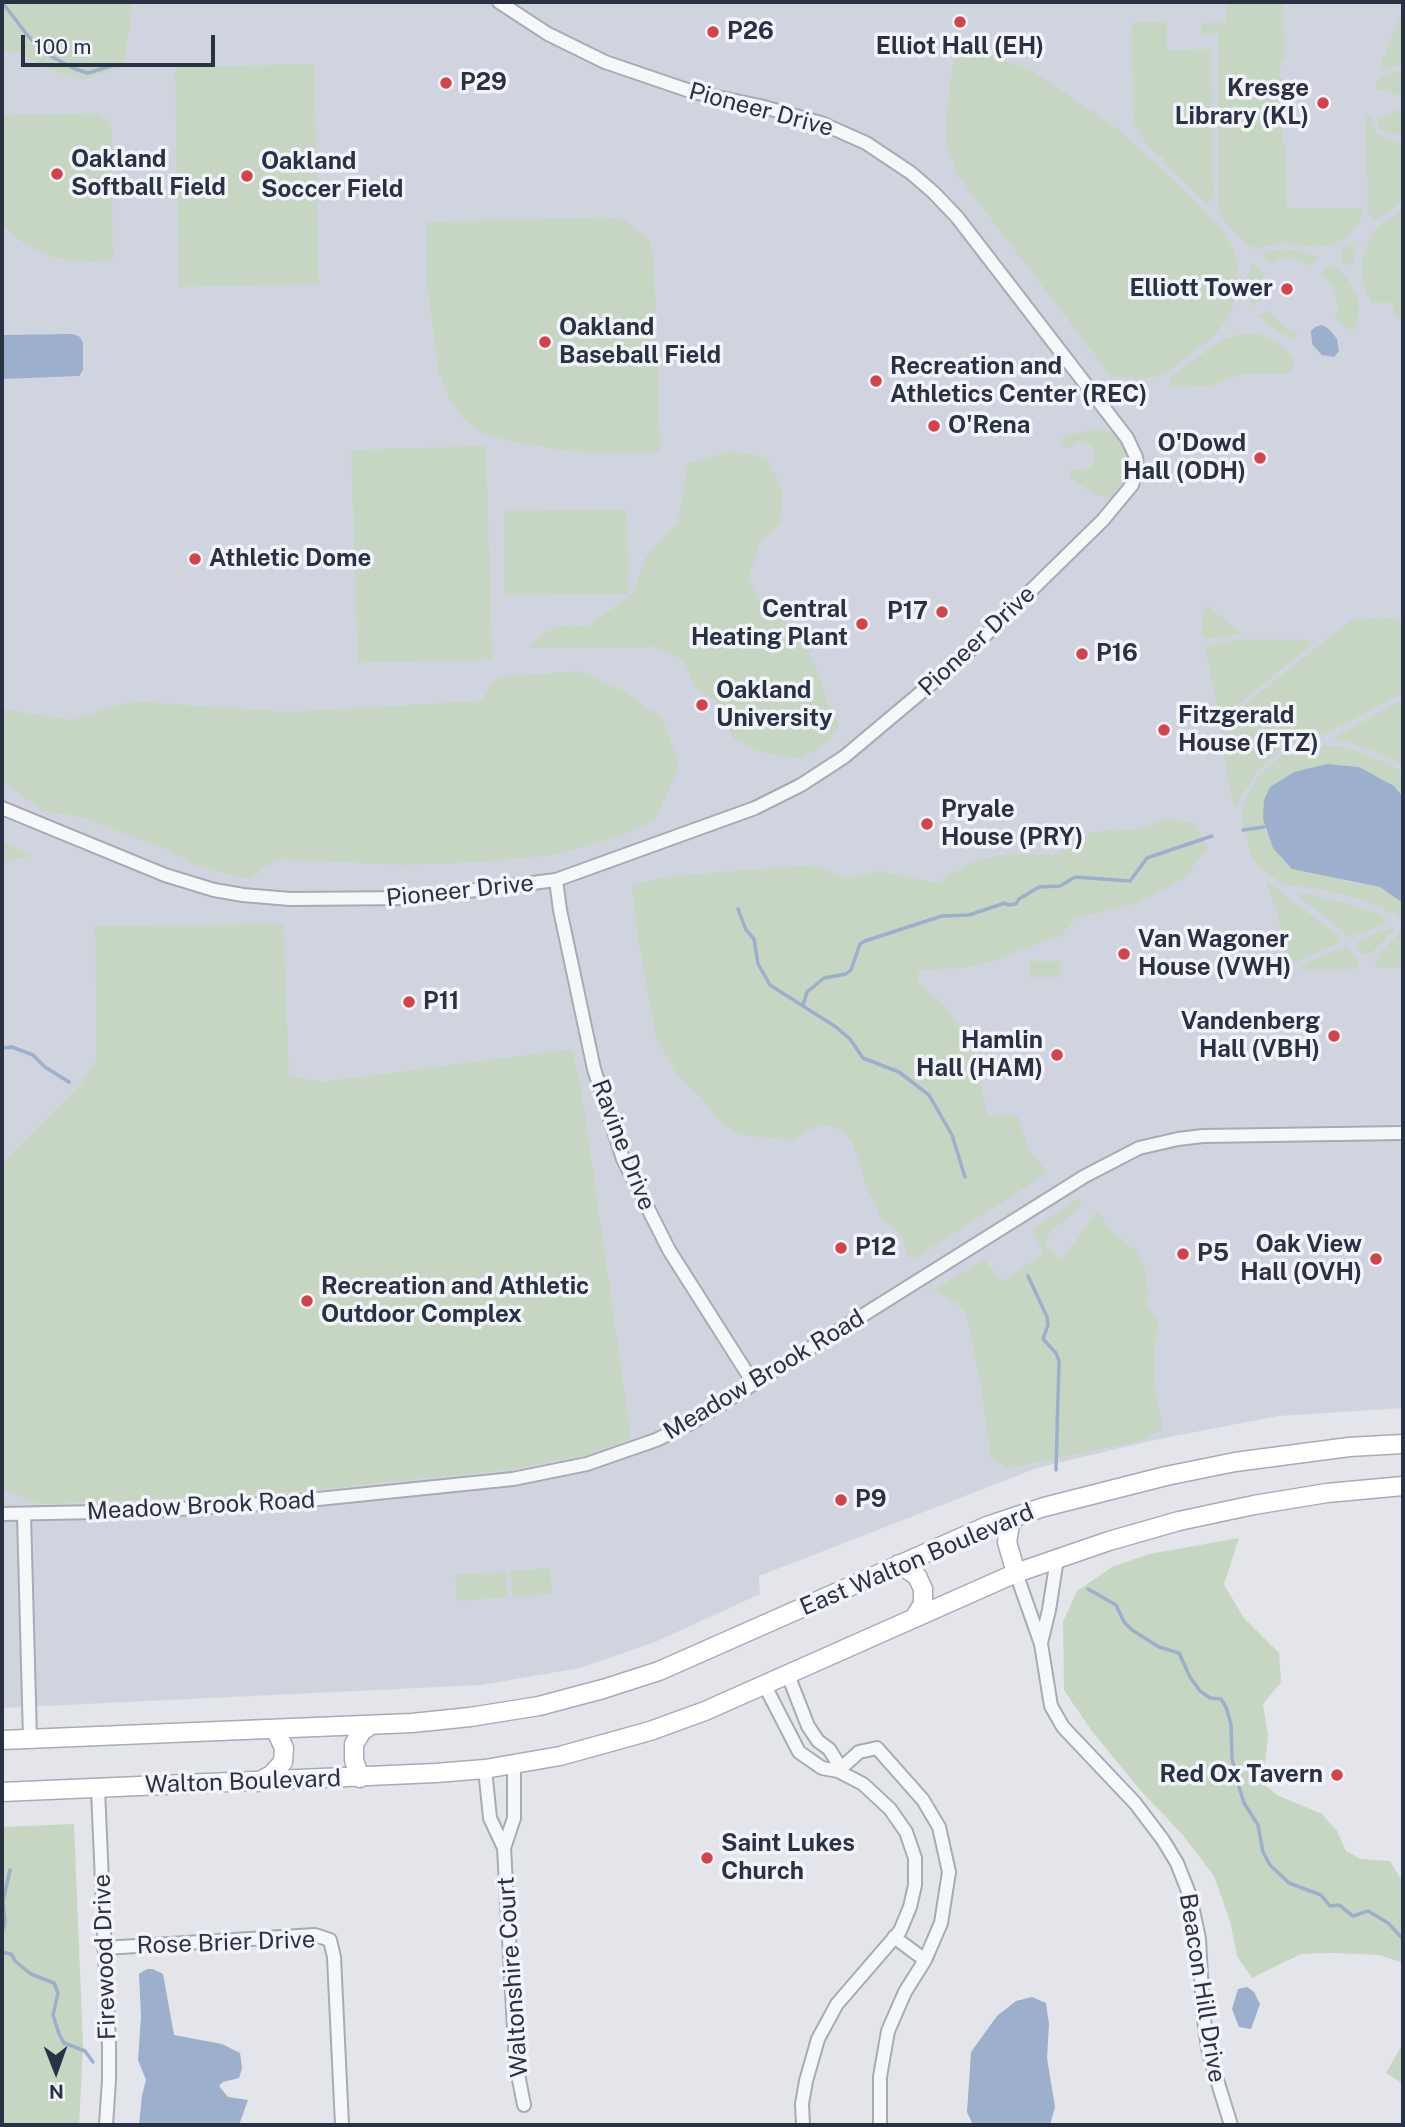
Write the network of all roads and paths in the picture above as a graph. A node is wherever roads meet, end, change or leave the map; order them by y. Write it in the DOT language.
graph roads {
  1 [pos="499,2"];
  2 [pos="2,808"];
  3 [pos="556,880"];
  4 [pos="1403,1133"];
  5 [pos="754,1384"];
  6 [pos="1403,1444"];
  7 [pos="1403,1486"];
  8 [pos="2,1514"];
  9 [pos="24,1514"];
  10 [pos="1016,1516"];
  11 [pos="1057,1559"];
  12 [pos="899,1564"];
  13 [pos="1016,1573"];
  14 [pos="914,1618"];
  15 [pos="1041,1644"];
  16 [pos="788,1675"];
  17 [pos="765,1686"];
  18 [pos="442,1720"];
  19 [pos="371,1725"];
  20 [pos="808,1726"];
  21 [pos="275,1729"];
  22 [pos="791,1736"];
  23 [pos="30,1739"];
  24 [pos="2,1740"];
  25 [pos="513,1765"];
  26 [pos="485,1769"];
  27 [pos="838,1770"];
  28 [pos="359,1778"];
  29 [pos="258,1782"];
  30 [pos="98,1789"];
  31 [pos="2,1793"];
  32 [pos="504,1848"];
  33 [pos="894,1937"];
  34 [pos="104,1948"];
  35 [pos="925,1960"];
  36 [pos="524,2105"];
  37 [pos="106,2125"];
  38 [pos="342,2125"];
  39 [pos="803,2125"];
  40 [pos="880,2125"];
  41 [pos="1231,2125"];
  1 -- 3 [label="street, Pioneer Drive"];
  2 -- 3 [label="street, Pioneer Drive"];
  3 -- 5 [label="street, Ravine Drive"];
  4 -- 5 [label="street, Meadow Brook Road"];
  5 -- 9 [label="street, Meadow Brook Road"];
  6 -- 10 [label="main road, East Walton Boulevard"];
  7 -- 11 [label="main road, East Walton Boulevard"];
  8 -- 9 [label="street, Meadow Brook Road"];
  9 -- 23 [label="street"];
  10 -- 12 [label="main road, East Walton Boulevard"];
  10 -- 13 [label="main road"];
  11 -- 13 [label="main road, East Walton Boulevard"];
  11 -- 15 [label="street, Beacon Hill Drive"];
  12 -- 14 [label="main road"];
  12 -- 18 [label="main road, East Walton Boulevard"];
  13 -- 14 [label="main road, East Walton Boulevard"];
  13 -- 15 [label="street, Beacon Hill Drive"];
  14 -- 16 [label="main road, East Walton Boulevard"];
  15 -- 41 [label="street, Beacon Hill Drive"];
  16 -- 17 [label="main road, East Walton Boulevard"];
  16 -- 20 [label="street"];
  17 -- 22 [label="street"];
  17 -- 25 [label="main road, East Walton Boulevard"];
  18 -- 19 [label="main road, Walton Boulevard"];
  19 -- 21 [label="main road, Walton Boulevard"];
  19 -- 28 [label="main road"];
  20 -- 22 [label="street"];
  20 -- 27 [label="street"];
  21 -- 23 [label="main road, Walton Boulevard"];
  21 -- 29 [label="main road"];
  22 -- 27 [label="street"];
  23 -- 24 [label="main road, Walton Boulevard"];
  25 -- 26 [label="main road, East Walton Boulevard"];
  25 -- 32 [label="street, Waltonshire Court"];
  26 -- 28 [label="main road, Walton Boulevard"];
  26 -- 32 [label="street, Waltonshire Court"];
  27 -- 33 [label="street"];
  27 -- 35 [label="street"];
  28 -- 29 [label="main road, Walton Boulevard"];
  29 -- 30 [label="main road, Walton Boulevard"];
  30 -- 31 [label="main road, Walton Boulevard"];
  30 -- 34 [label="street, Firewood Drive"];
  32 -- 36 [label="street, Waltonshire Court"];
  33 -- 35 [label="street"];
  33 -- 39 [label="street"];
  34 -- 37 [label="street, Firewood Drive"];
  34 -- 38 [label="street, Rose Brier Drive"];
  35 -- 40 [label="street"];
}
